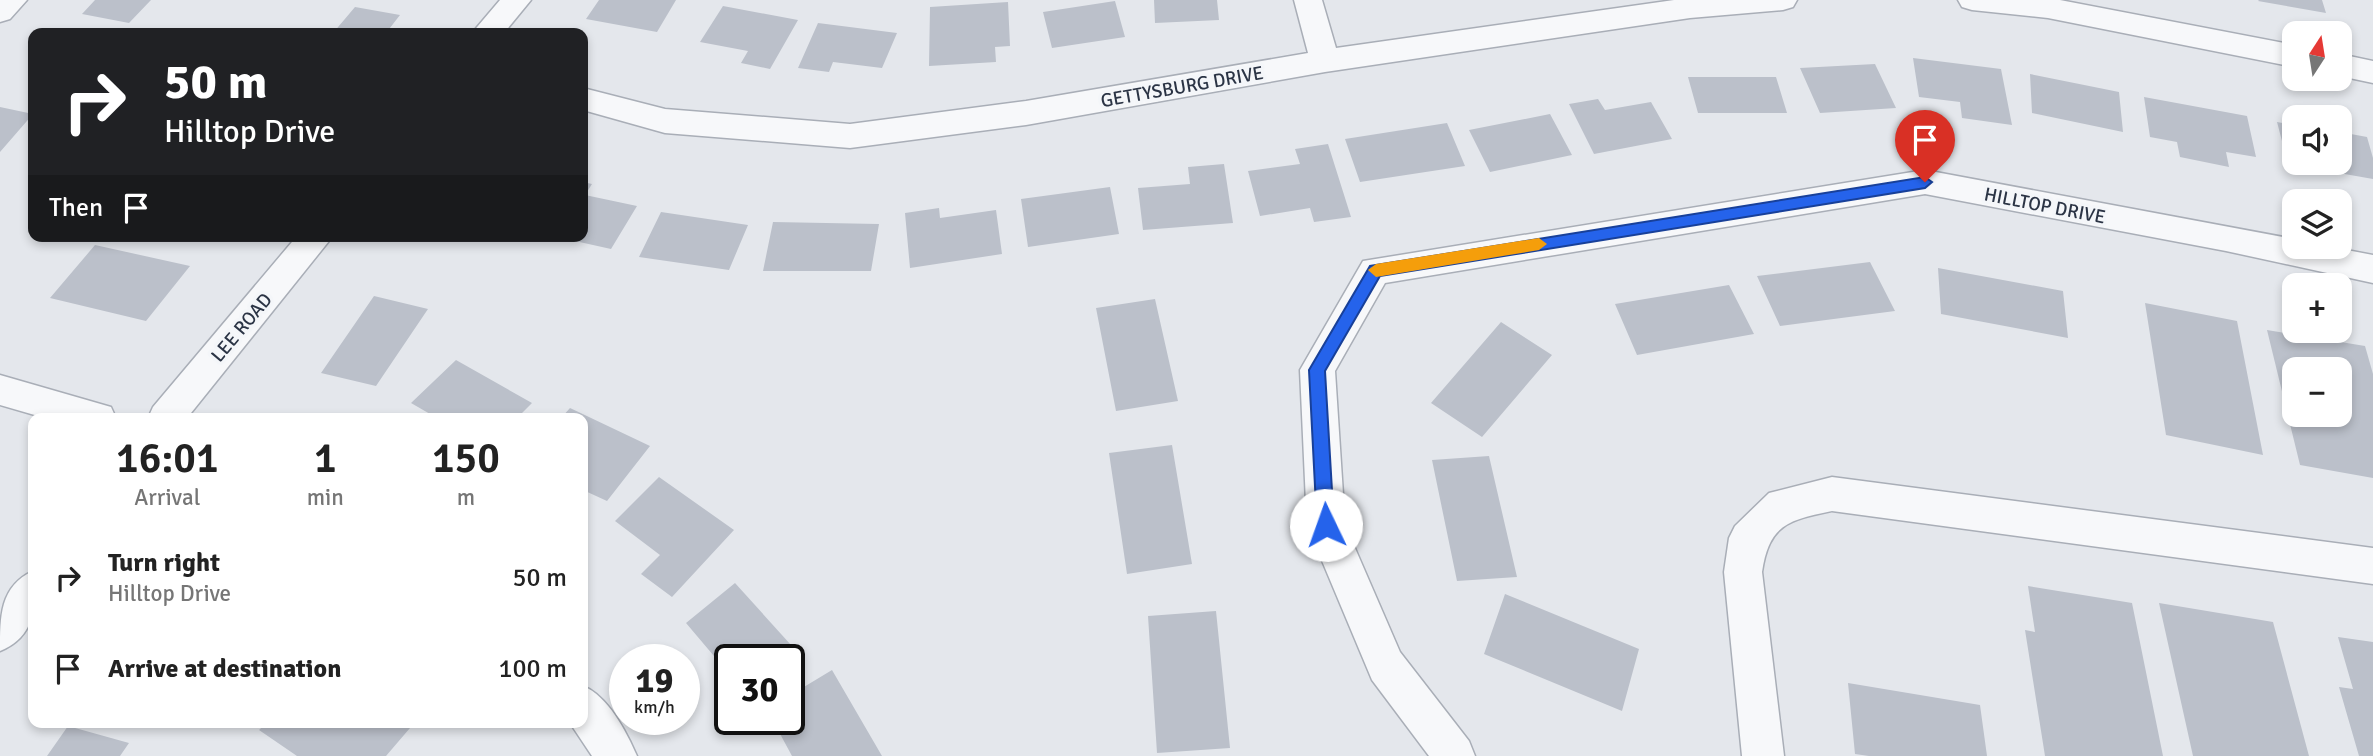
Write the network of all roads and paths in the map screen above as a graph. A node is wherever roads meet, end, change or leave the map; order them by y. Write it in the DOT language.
graph roads {
  1 [pos="13,0"];
  2 [pos="517,0"];
  3 [pos="1308,0"];
  4 [pos="1783,0"];
  5 [pos="1972,0"];
  6 [pos="0,12"];
  7 [pos="492,28"];
  8 [pos="2282,54"];
  9 [pos="1325,61"];
  10 [pos="2352,68"];
  11 [pos="2373,72"];
  12 [pos="588,100"];
  13 [pos="312,242"];
  14 [pos="2373,269"];
  15 [pos="0,390"];
  16 [pos="80,413"];
  17 [pos="170,413"];
  18 [pos="2373,566"];
  19 [pos="28,596"];
  20 [pos="0,632"];
  21 [pos="588,714"];
  22 [pos="616,756"];
  23 [pos="1454,756"];
  24 [pos="1763,756"];
  1 -- 6 [label="street"];
  2 -- 7 [label="street"];
  3 -- 9 [label="street"];
  4 -- 9 [label="street, GETTYSBURG DRIVE"];
  5 -- 8 [label="street"];
  9 -- 12 [label="street, GETTYSBURG DRIVE"];
  10 -- 11 [label="street"];
  13 -- 17 [label="street, LEE ROAD"];
  14 -- 23 [label="street, HILLTOP DRIVE"];
  15 -- 16 [label="street"];
  18 -- 24 [label="street"];
  19 -- 20 [label="street"];
  21 -- 22 [label="street"];
}
